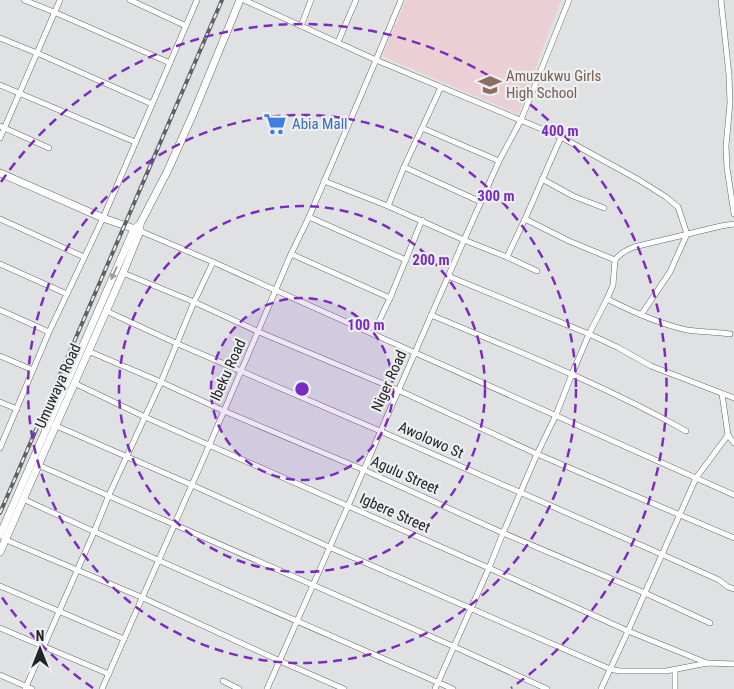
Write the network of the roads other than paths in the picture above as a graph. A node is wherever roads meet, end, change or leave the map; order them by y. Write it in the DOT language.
graph roads {
  1 [pos="24,0"];
  2 [pos="60,0"];
  3 [pos="130,0"];
  4 [pos="197,0"];
  5 [pos="242,0"];
  6 [pos="311,0"];
  7 [pos="356,0"];
  8 [pos="401,0"];
  9 [pos="569,0"];
  10 [pos="721,0"];
  11 [pos="54,12"];
  12 [pos="186,26"];
  13 [pos="301,26"];
  14 [pos="0,38"];
  15 [pos="338,42"];
  16 [pos="37,53"];
  17 [pos="376,60"];
  18 [pos="170,64"];
  19 [pos="0,85"];
  20 [pos="440,88"];
  21 [pos="20,93"];
  22 [pos="152,104"];
  23 [pos="521,120"];
  24 [pos="2,127"];
  25 [pos="422,128"];
  26 [pos="0,138"];
  27 [pos="561,138"];
  28 [pos="135,142"];
  29 [pos="49,148"];
  30 [pos="499,161"];
  31 [pos="404,167"];
  32 [pos="0,173"];
  33 [pos="542,179"];
  34 [pos="324,181"];
  35 [pos="481,202"];
  36 [pos="388,206"];
  37 [pos="604,208"];
  38 [pos="734,214"];
  39 [pos="309,216"];
  40 [pos="103,218"];
  41 [pos="0,219"];
  42 [pos="525,219"];
  43 [pos="422,220"];
  44 [pos="734,224"];
  45 [pos="138,228"];
  46 [pos="687,234"];
  47 [pos="464,240"];
  48 [pos="291,254"];
  49 [pos="84,257"];
  50 [pos="507,257"];
  51 [pos="406,260"];
  52 [pos="615,260"];
  53 [pos="213,262"];
  54 [pos="0,264"];
  55 [pos="537,272"];
  56 [pos="123,273"];
  57 [pos="448,276"];
  58 [pos="276,290"];
  59 [pos="67,294"];
  60 [pos="390,298"];
  61 [pos="607,298"];
  62 [pos="194,302"];
  63 [pos="0,310"];
  64 [pos="106,311"];
  65 [pos="641,315"];
  66 [pos="431,316"];
  67 [pos="49,332"];
  68 [pos="258,332"];
  69 [pos="373,334"];
  70 [pos="589,334"];
  71 [pos="730,334"];
  72 [pos="178,344"];
  73 [pos="88,351"];
  74 [pos="415,353"];
  75 [pos="0,356"];
  76 [pos="33,370"];
  77 [pos="241,372"];
  78 [pos="572,374"];
  79 [pos="161,382"];
  80 [pos="74,383"];
  81 [pos="398,390"];
  82 [pos="722,394"];
  83 [pos="734,398"];
  84 [pos="0,402"];
  85 [pos="17,409"];
  86 [pos="224,410"];
  87 [pos="556,415"];
  88 [pos="145,418"];
  89 [pos="52,424"];
  90 [pos="380,431"];
  91 [pos="686,431"];
  92 [pos="728,435"];
  93 [pos="734,443"];
  94 [pos="209,446"];
  95 [pos="0,447"];
  96 [pos="537,454"];
  97 [pos="127,457"];
  98 [pos="38,464"];
  99 [pos="364,470"];
  100 [pos="696,478"];
  101 [pos="192,484"];
  102 [pos="521,492"];
  103 [pos="110,495"];
  104 [pos="734,495"];
  105 [pos="23,499"];
  106 [pos="348,506"];
  107 [pos="680,514"];
  108 [pos="174,524"];
  109 [pos="94,532"];
  110 [pos="503,533"];
  111 [pos="2,537"];
  112 [pos="734,538"];
  113 [pos="329,547"];
  114 [pos="0,552"];
  115 [pos="661,554"];
  116 [pos="158,561"];
  117 [pos="489,568"];
  118 [pos="78,570"];
  119 [pos="0,586"];
  120 [pos="313,586"];
  121 [pos="734,589"];
  122 [pos="645,594"];
  123 [pos="142,597"];
  124 [pos="472,608"];
  125 [pos="60,611"];
  126 [pos="298,620"];
  127 [pos="710,623"];
  128 [pos="0,628"];
  129 [pos="628,631"];
  130 [pos="124,639"];
  131 [pos="44,647"];
  132 [pos="455,647"];
  133 [pos="280,661"];
  134 [pos="708,663"];
  135 [pos="734,664"];
  136 [pos="610,669"];
  137 [pos="675,670"];
  138 [pos="108,674"];
  139 [pos="0,675"];
  140 [pos="223,681"];
  141 [pos="438,682"];
  142 [pos="26,688"];
  143 [pos="32,689"];
  144 [pos="102,689"];
  145 [pos="239,689"];
  146 [pos="267,689"];
  147 [pos="344,689"];
  148 [pos="435,689"];
  149 [pos="453,689"];
  150 [pos="548,689"];
  151 [pos="601,689"];
  152 [pos="675,689"];
  1 -- 11 [label="street"];
  2 -- 11 [label="street"];
  3 -- 12 [label="street"];
  4 -- 12 [label="street"];
  5 -- 13 [label="street"];
  5 -- 45 [label="street"];
  6 -- 13 [label="street"];
  7 -- 15 [label="street"];
  8 -- 17 [label="street, Ibeku Road"];
  9 -- 23 [label="street, Niger Road"];
  10 -- 38 [label="street"];
  11 -- 16 [label="street"];
  11 -- 18 [label="street"];
  12 -- 18 [label="street"];
  13 -- 15 [label="street"];
  14 -- 16 [label="street"];
  15 -- 17 [label="street"];
  16 -- 21 [label="street"];
  16 -- 22 [label="street"];
  17 -- 20 [label="street"];
  17 -- 34 [label="street, Ibeku Road"];
  18 -- 22 [label="street"];
  19 -- 21 [label="street"];
  20 -- 23 [label="street"];
  20 -- 25 [label="street"];
  21 -- 24 [label="street"];
  21 -- 28 [label="street"];
  22 -- 28 [label="street"];
  23 -- 27 [label="street"];
  23 -- 30 [label="street, Niger Road"];
  24 -- 26 [label="street"];
  24 -- 29 [label="street"];
  25 -- 30 [label="street"];
  25 -- 31 [label="street"];
  27 -- 33 [label="street"];
  27 -- 46 [label="street"];
  28 -- 40 [label="street"];
  30 -- 35 [label="street, Niger Road"];
  31 -- 35 [label="street"];
  31 -- 36 [label="street"];
  32 -- 40 [label="street"];
  33 -- 37 [label="street"];
  33 -- 42 [label="street"];
  34 -- 36 [label="street"];
  34 -- 39 [label="street, Ibeku Road"];
  35 -- 47 [label="street, Niger Road"];
  36 -- 43 [label="street"];
  39 -- 48 [label="street, Ibeku Road"];
  39 -- 51 [label="street"];
  40 -- 45 [label="street"];
  40 -- 49 [label="street"];
  41 -- 49 [label="street"];
  42 -- 50 [label="street"];
  42 -- 52 [label="street"];
  43 -- 47 [label="street"];
  43 -- 51 [label="street"];
  44 -- 46 [label="street"];
  45 -- 53 [label="street"];
  45 -- 56 [label="street, Umuwaya Road"];
  45 -- 89 [label="street, Umuwaya Road, one-way"];
  46 -- 52 [label="street"];
  46 -- 65 [label="street"];
  47 -- 50 [label="street"];
  47 -- 57 [label="street, Niger Road"];
  48 -- 58 [label="street, Ibeku Road"];
  48 -- 60 [label="street"];
  49 -- 59 [label="street"];
  50 -- 55 [label="street"];
  51 -- 60 [label="street"];
  52 -- 61 [label="street"];
  53 -- 58 [label="street"];
  53 -- 62 [label="street"];
  54 -- 59 [label="street"];
  56 -- 62 [label="street"];
  56 -- 64 [label="street, Umuwaya Road"];
  57 -- 66 [label="street, Niger Road"];
  57 -- 70 [label="street"];
  58 -- 68 [label="street, Ibeku Road"];
  58 -- 69 [label="street"];
  59 -- 67 [label="street"];
  60 -- 69 [label="street"];
  61 -- 65 [label="street"];
  61 -- 70 [label="street"];
  62 -- 68 [label="street"];
  62 -- 72 [label="street"];
  63 -- 67 [label="street"];
  64 -- 72 [label="street, Awolowo St"];
  64 -- 73 [label="street, Umuwaya Road"];
  65 -- 71 [label="street"];
  66 -- 74 [label="street, Niger Road"];
  66 -- 78 [label="street"];
  67 -- 76 [label="street"];
  68 -- 77 [label="street, Ibeku Road"];
  68 -- 81 [label="street"];
  69 -- 74 [label="street"];
  70 -- 78 [label="street"];
  70 -- 82 [label="street"];
  72 -- 77 [label="street, Awolowo St"];
  72 -- 79 [label="street"];
  73 -- 79 [label="street, Agulu Street"];
  73 -- 80 [label="street, Umuwaya Road"];
  74 -- 81 [label="street, Niger Road"];
  74 -- 87 [label="street"];
  75 -- 76 [label="street"];
  76 -- 85 [label="street"];
  77 -- 86 [label="street, Ibeku Road"];
  77 -- 90 [label="street, Awolowo St"];
  78 -- 87 [label="street"];
  78 -- 91 [label="street"];
  79 -- 86 [label="street, Agulu Street"];
  79 -- 88 [label="street"];
  80 -- 88 [label="street, Igbere Street"];
  80 -- 89 [label="street, Umuwaya Road"];
  81 -- 90 [label="street, Niger Road"];
  81 -- 96 [label="street"];
  82 -- 83 [label="street"];
  82 -- 92 [label="street"];
  84 -- 85 [label="street"];
  85 -- 95 [label="street"];
  86 -- 94 [label="street, Ibeku Road"];
  86 -- 99 [label="street, Agulu Street"];
  87 -- 96 [label="street"];
  87 -- 100 [label="street"];
  88 -- 94 [label="street, Igbere Street"];
  88 -- 97 [label="street"];
  89 -- 97 [label="street"];
  89 -- 98 [label="street, Umuwaya Road"];
  89 -- 111 [label="street, Umuwaya Road"];
  90 -- 99 [label="street, Niger Road"];
  90 -- 102 [label="street, Awolowo St"];
  92 -- 93 [label="street"];
  92 -- 100 [label="street"];
  94 -- 101 [label="street, Ibeku Road"];
  94 -- 106 [label="street, Igbere Street"];
  96 -- 102 [label="street"];
  96 -- 107 [label="street"];
  97 -- 101 [label="street"];
  97 -- 103 [label="street"];
  98 -- 103 [label="street"];
  98 -- 105 [label="street, Umuwaya Road"];
  99 -- 106 [label="street, Niger Road"];
  99 -- 110 [label="street, Agulu Street"];
  100 -- 104 [label="street"];
  100 -- 107 [label="street"];
  101 -- 108 [label="street, Ibeku Road"];
  101 -- 113 [label="street"];
  102 -- 110 [label="street"];
  102 -- 115 [label="street, Awolowo St"];
  103 -- 108 [label="street"];
  103 -- 109 [label="street"];
  105 -- 109 [label="street"];
  105 -- 111 [label="street, Umuwaya Road"];
  106 -- 113 [label="street, Niger Road"];
  106 -- 117 [label="street, Igbere Street"];
  107 -- 112 [label="street"];
  107 -- 115 [label="street"];
  108 -- 116 [label="street, Ibeku Road"];
  108 -- 120 [label="street"];
  109 -- 116 [label="street"];
  109 -- 118 [label="street"];
  110 -- 117 [label="street"];
  110 -- 122 [label="street, Agulu Street"];
  111 -- 114 [label="street, Umuwaya Road"];
  111 -- 118 [label="street"];
  113 -- 120 [label="street, Niger Road"];
  113 -- 124 [label="street"];
  115 -- 121 [label="street, Awolowo St"];
  115 -- 122 [label="street"];
  116 -- 123 [label="street, Ibeku Road"];
  116 -- 126 [label="street"];
  117 -- 124 [label="street"];
  117 -- 129 [label="street, Igbere Street"];
  118 -- 123 [label="street"];
  118 -- 125 [label="street"];
  119 -- 125 [label="street"];
  120 -- 126 [label="street, Niger Road"];
  120 -- 132 [label="street"];
  122 -- 127 [label="street, Agulu Street"];
  122 -- 129 [label="street"];
  123 -- 130 [label="street, Ibeku Road"];
  123 -- 133 [label="street"];
  124 -- 132 [label="street"];
  124 -- 136 [label="street"];
  125 -- 130 [label="street"];
  125 -- 131 [label="street"];
  126 -- 133 [label="street, Niger Road"];
  126 -- 141 [label="street"];
  128 -- 131 [label="street"];
  129 -- 134 [label="street, Igbere Street"];
  129 -- 136 [label="street"];
  130 -- 138 [label="street, Ibeku Road"];
  131 -- 138 [label="street"];
  131 -- 142 [label="street"];
  132 -- 141 [label="street"];
  132 -- 150 [label="street"];
  133 -- 146 [label="street, Niger Road"];
  133 -- 147 [label="street"];
  134 -- 135 [label="street"];
  134 -- 137 [label="street"];
  136 -- 137 [label="street"];
  136 -- 151 [label="street"];
  137 -- 152 [label="street"];
  138 -- 144 [label="street, Ibeku Road"];
  139 -- 142 [label="street"];
  140 -- 145 [label="street"];
  141 -- 148 [label="street"];
  141 -- 149 [label="street"];
  142 -- 143 [label="street"];
}
